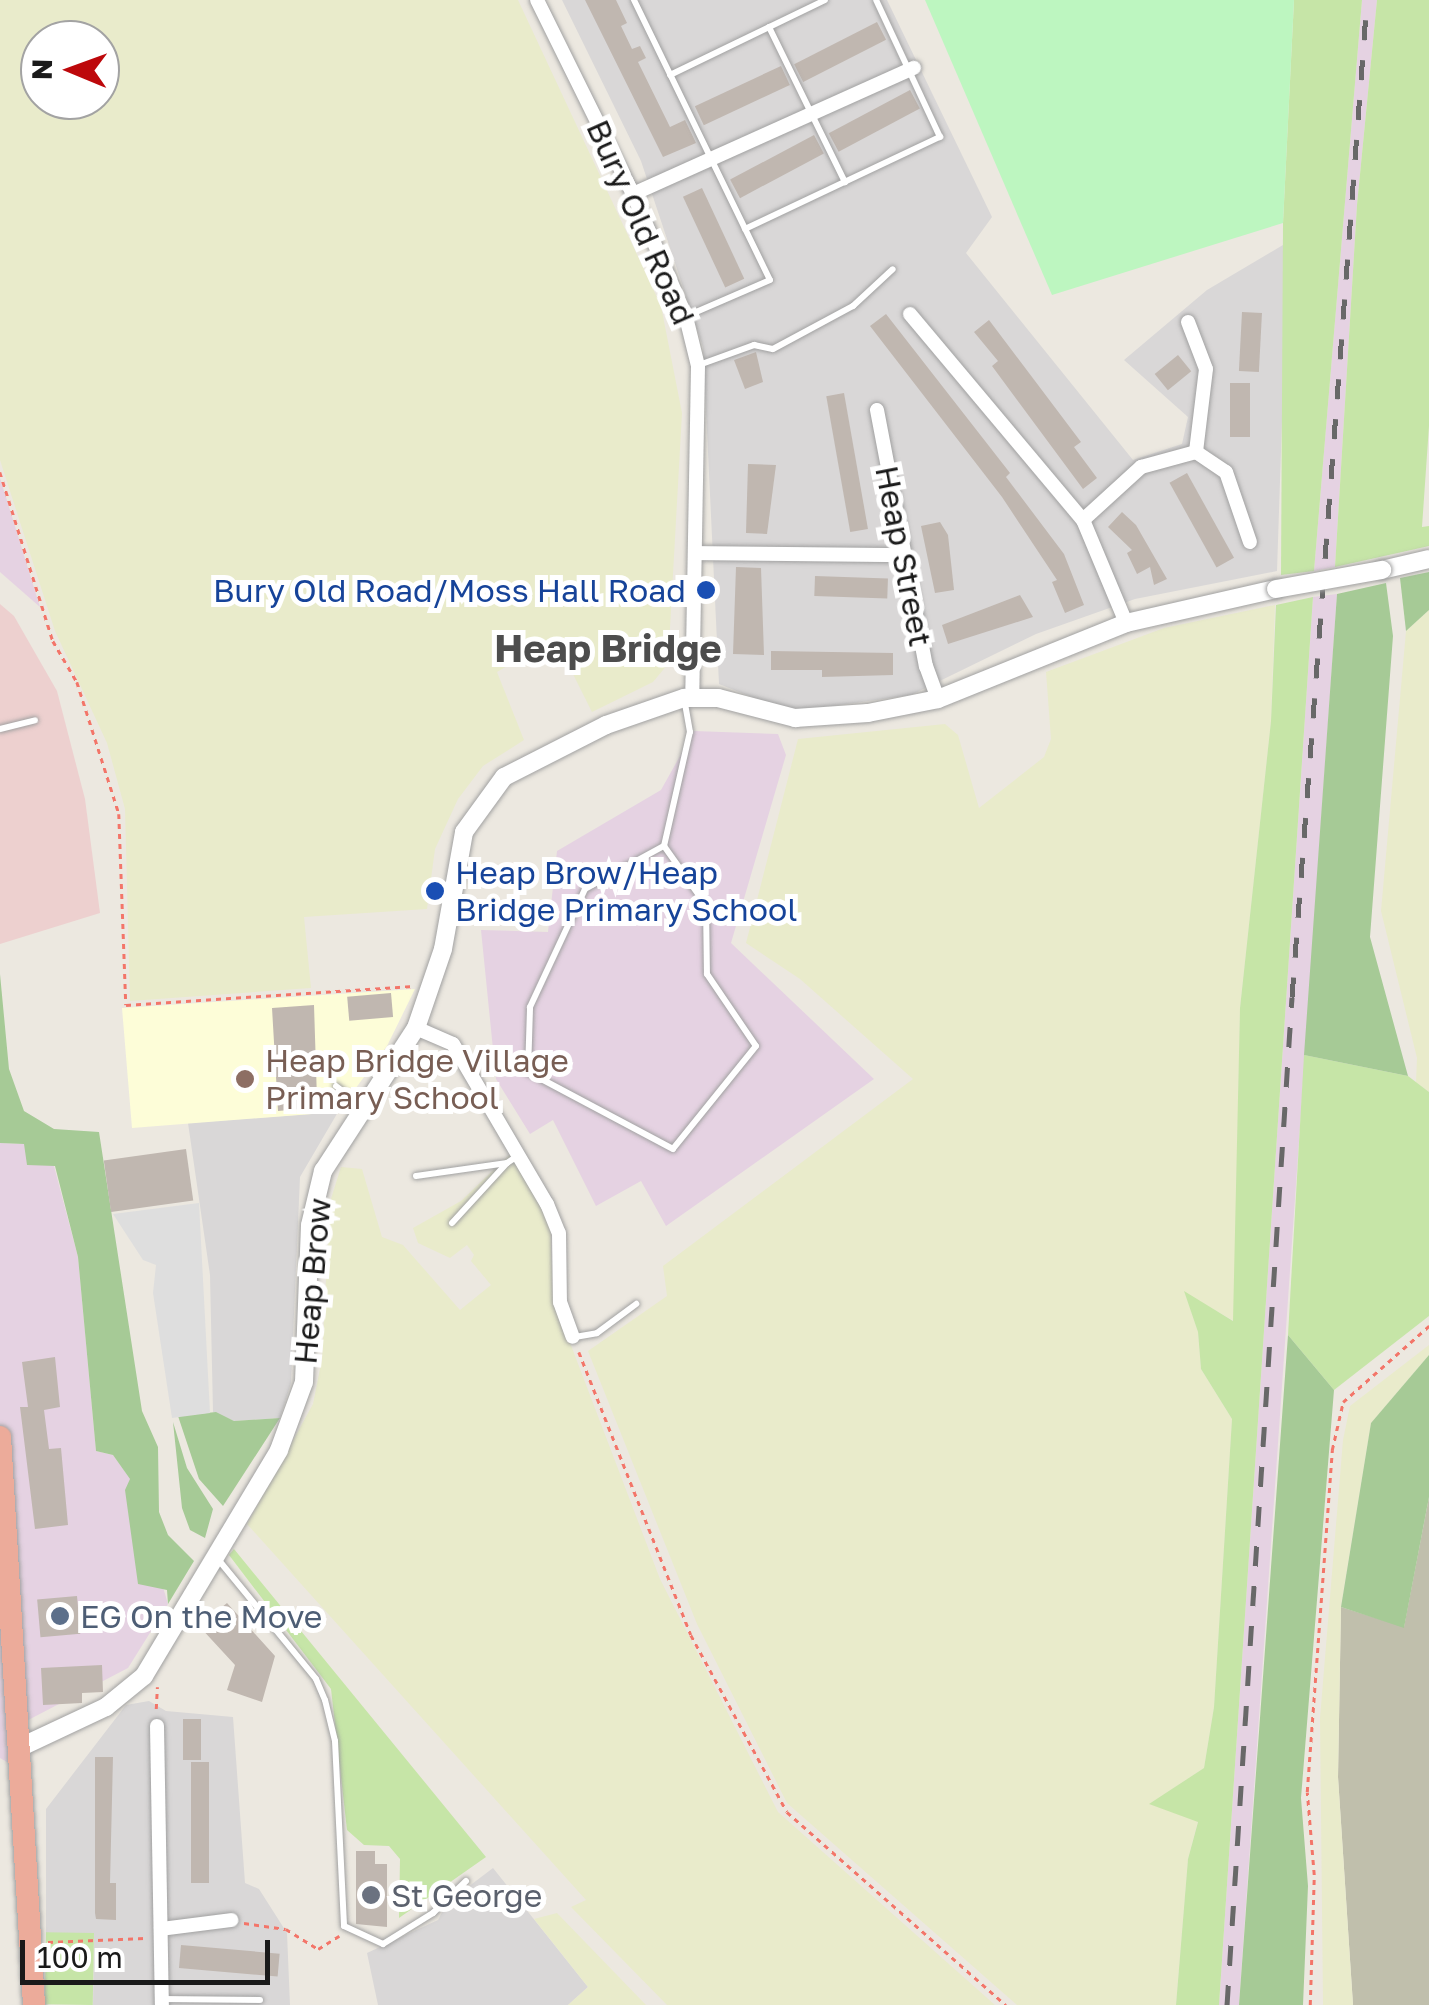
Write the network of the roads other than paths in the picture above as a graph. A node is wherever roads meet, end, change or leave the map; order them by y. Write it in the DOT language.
graph roads {
  1 [pos="537,0"];
  2 [pos="634,0"];
  3 [pos="825,0"];
  4 [pos="876,0"];
  5 [pos="769,27"];
  6 [pos="912,69"];
  7 [pos="670,75"];
  8 [pos="812,115"];
  9 [pos="712,160"];
  10 [pos="845,182"];
  11 [pos="633,194"];
  12 [pos="745,229"];
  13 [pos="894,269"];
  14 [pos="910,314"];
  15 [pos="686,317"];
  16 [pos="1188,322"];
  17 [pos="698,366"];
  18 [pos="877,410"];
  19 [pos="1196,452"];
  20 [pos="1084,520"];
  21 [pos="1250,542"];
  22 [pos="695,553"];
  23 [pos="903,555"];
  24 [pos="1429,558"];
  25 [pos="1126,622"];
  26 [pos="688,697"];
  27 [pos="938,699"];
  28 [pos="35,720"];
  29 [pos="0,729"];
  30 [pos="664,846"];
  31 [pos="416,1028"];
  32 [pos="336,1086"];
  33 [pos="365,1109"];
  34 [pos="514,1159"];
  35 [pos="416,1176"];
  36 [pos="452,1223"];
  37 [pos="636,1304"];
  38 [pos="573,1337"];
  39 [pos="1,1446"];
  40 [pos="4,1525"];
  41 [pos="213,1554"];
  42 [pos="158,1726"];
  43 [pos="22,1746"];
  44 [pos="466,1881"];
  45 [pos="231,1920"];
  46 [pos="162,1933"];
  47 [pos="260,2000"];
  48 [pos="163,2002"];
  49 [pos="34,2005"];
  1 -- 11 [label="street, Bury Old Road"];
  2 -- 7 [label="lane"];
  3 -- 5 [label="lane"];
  4 -- 6 [label="lane"];
  5 -- 7 [label="lane"];
  5 -- 8 [label="lane"];
  6 -- 8 [label="street"];
  6 -- 10 [label="lane"];
  7 -- 9 [label="lane"];
  8 -- 9 [label="street"];
  8 -- 10 [label="lane"];
  9 -- 11 [label="street"];
  9 -- 12 [label="lane"];
  10 -- 12 [label="lane"];
  11 -- 15 [label="street, Bury Old Road"];
  12 -- 15 [label="lane"];
  13 -- 17 [label="lane"];
  14 -- 20 [label="street"];
  15 -- 17 [label="street, Bury Old Road"];
  16 -- 19 [label="street"];
  17 -- 22 [label="street, Bury Old Road"];
  18 -- 23 [label="street, Heap Street"];
  19 -- 20 [label="street"];
  19 -- 21 [label="street"];
  20 -- 25 [label="street"];
  22 -- 23 [label="street"];
  22 -- 26 [label="street, Bury Old Road"];
  23 -- 27 [label="street, Heap Street"];
  24 -- 25 [label="street, bridge"];
  25 -- 27 [label="street"];
  26 -- 27 [label="street"];
  26 -- 30 [label="lane"];
  26 -- 31 [label="street, Heap Brow"];
  28 -- 29 [label="lane"];
  30 -- 30 [label="lane"];
  31 -- 33 [label="street, Heap Brow"];
  31 -- 34 [label="street"];
  32 -- 33 [label="lane"];
  33 -- 41 [label="street, Heap Brow"];
  34 -- 35 [label="lane"];
  34 -- 36 [label="lane"];
  34 -- 38 [label="street"];
  37 -- 38 [label="lane"];
  39 -- 40 [label="highway"];
  40 -- 43 [label="highway"];
  41 -- 43 [label="street, Heap Brow"];
  41 -- 44 [label="lane"];
  42 -- 46 [label="street"];
  43 -- 49 [label="highway"];
  45 -- 46 [label="street"];
  46 -- 48 [label="street"];
  47 -- 48 [label="lane"];
}
